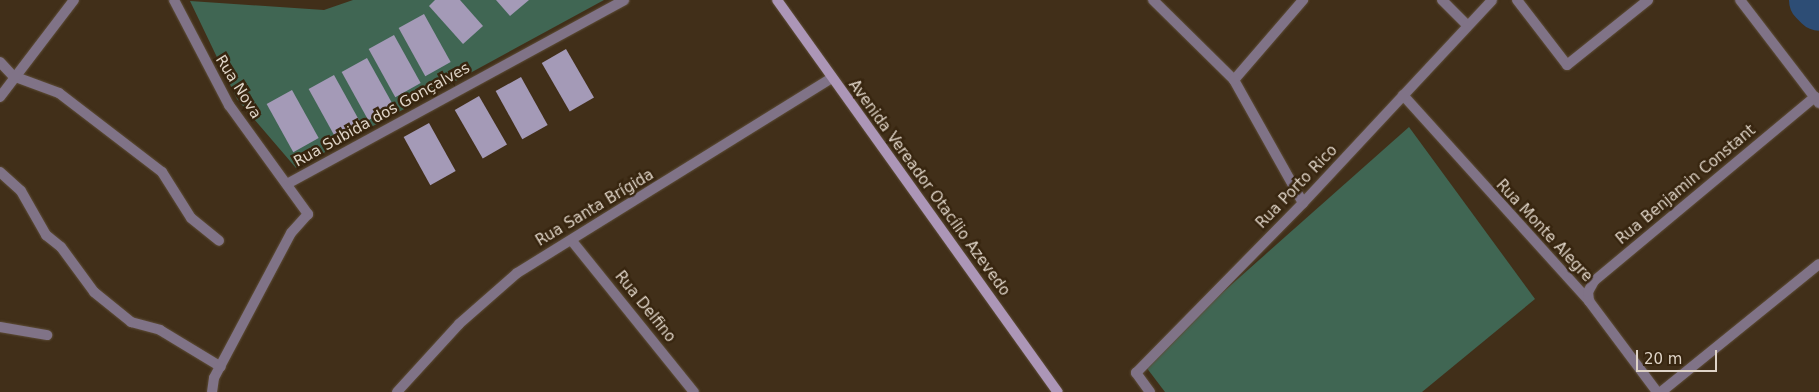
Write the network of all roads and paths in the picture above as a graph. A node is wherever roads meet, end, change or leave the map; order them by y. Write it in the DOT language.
graph roads {
  1 [pos="74,0"];
  2 [pos="174,0"];
  3 [pos="624,0"];
  4 [pos="777,0"];
  5 [pos="1153,0"];
  6 [pos="1303,0"];
  7 [pos="1442,0"];
  8 [pos="1492,0"];
  9 [pos="1517,0"];
  10 [pos="1648,0"];
  11 [pos="1740,0"];
  12 [pos="1467,25"];
  13 [pos="0,62"];
  14 [pos="13,76"];
  15 [pos="832,78"];
  16 [pos="1234,80"];
  17 [pos="1404,95"];
  18 [pos="0,97"];
  19 [pos="1817,100"];
  20 [pos="0,172"];
  21 [pos="287,184"];
  22 [pos="1303,203"];
  23 [pos="219,241"];
  24 [pos="572,241"];
  25 [pos="1819,264"];
  26 [pos="1590,301"];
  27 [pos="0,327"];
  28 [pos="48,335"];
  29 [pos="221,367"];
  30 [pos="212,392"];
  31 [pos="397,392"];
  32 [pos="694,392"];
  33 [pos="1058,392"];
  34 [pos="1150,392"];
  35 [pos="1657,392"];
  36 [pos="1661,392"];
  1 -- 14 [label="street"];
  2 -- 21 [label="street, Rua Nova"];
  3 -- 21 [label="street, Rua Subida dos Gonçalves"];
  4 -- 15 [label="main road, Avenida Vereador Otacílio Azevedo"];
  5 -- 16 [label="street"];
  6 -- 16 [label="street"];
  7 -- 12 [label="street"];
  8 -- 12 [label="street, Rua Porto Rico"];
  9 -- 10 [label="street"];
  11 -- 19 [label="street"];
  12 -- 17 [label="street, Rua Porto Rico"];
  13 -- 14 [label="street"];
  14 -- 18 [label="street"];
  14 -- 23 [label="street"];
  15 -- 24 [label="street, Rua Santa Brígida"];
  15 -- 33 [label="main road, Avenida Vereador Otacílio Azevedo"];
  16 -- 22 [label="street"];
  17 -- 22 [label="street, Rua Porto Rico"];
  17 -- 26 [label="street, Rua Monte Alegre"];
  19 -- 26 [label="street, Rua Benjamin Constant"];
  20 -- 29 [label="street"];
  21 -- 29 [label="street, Rua Subida dos Gonçalves"];
  22 -- 34 [label="street, Rua Porto Rico"];
  24 -- 31 [label="street, Rua Santa Brígida"];
  24 -- 32 [label="street, Rua Delfino"];
  25 -- 36 [label="street"];
  26 -- 35 [label="street, Rua Monte Alegre"];
  27 -- 28 [label="street"];
  29 -- 30 [label="street, Rua Subida dos Gonçalves"];
}
